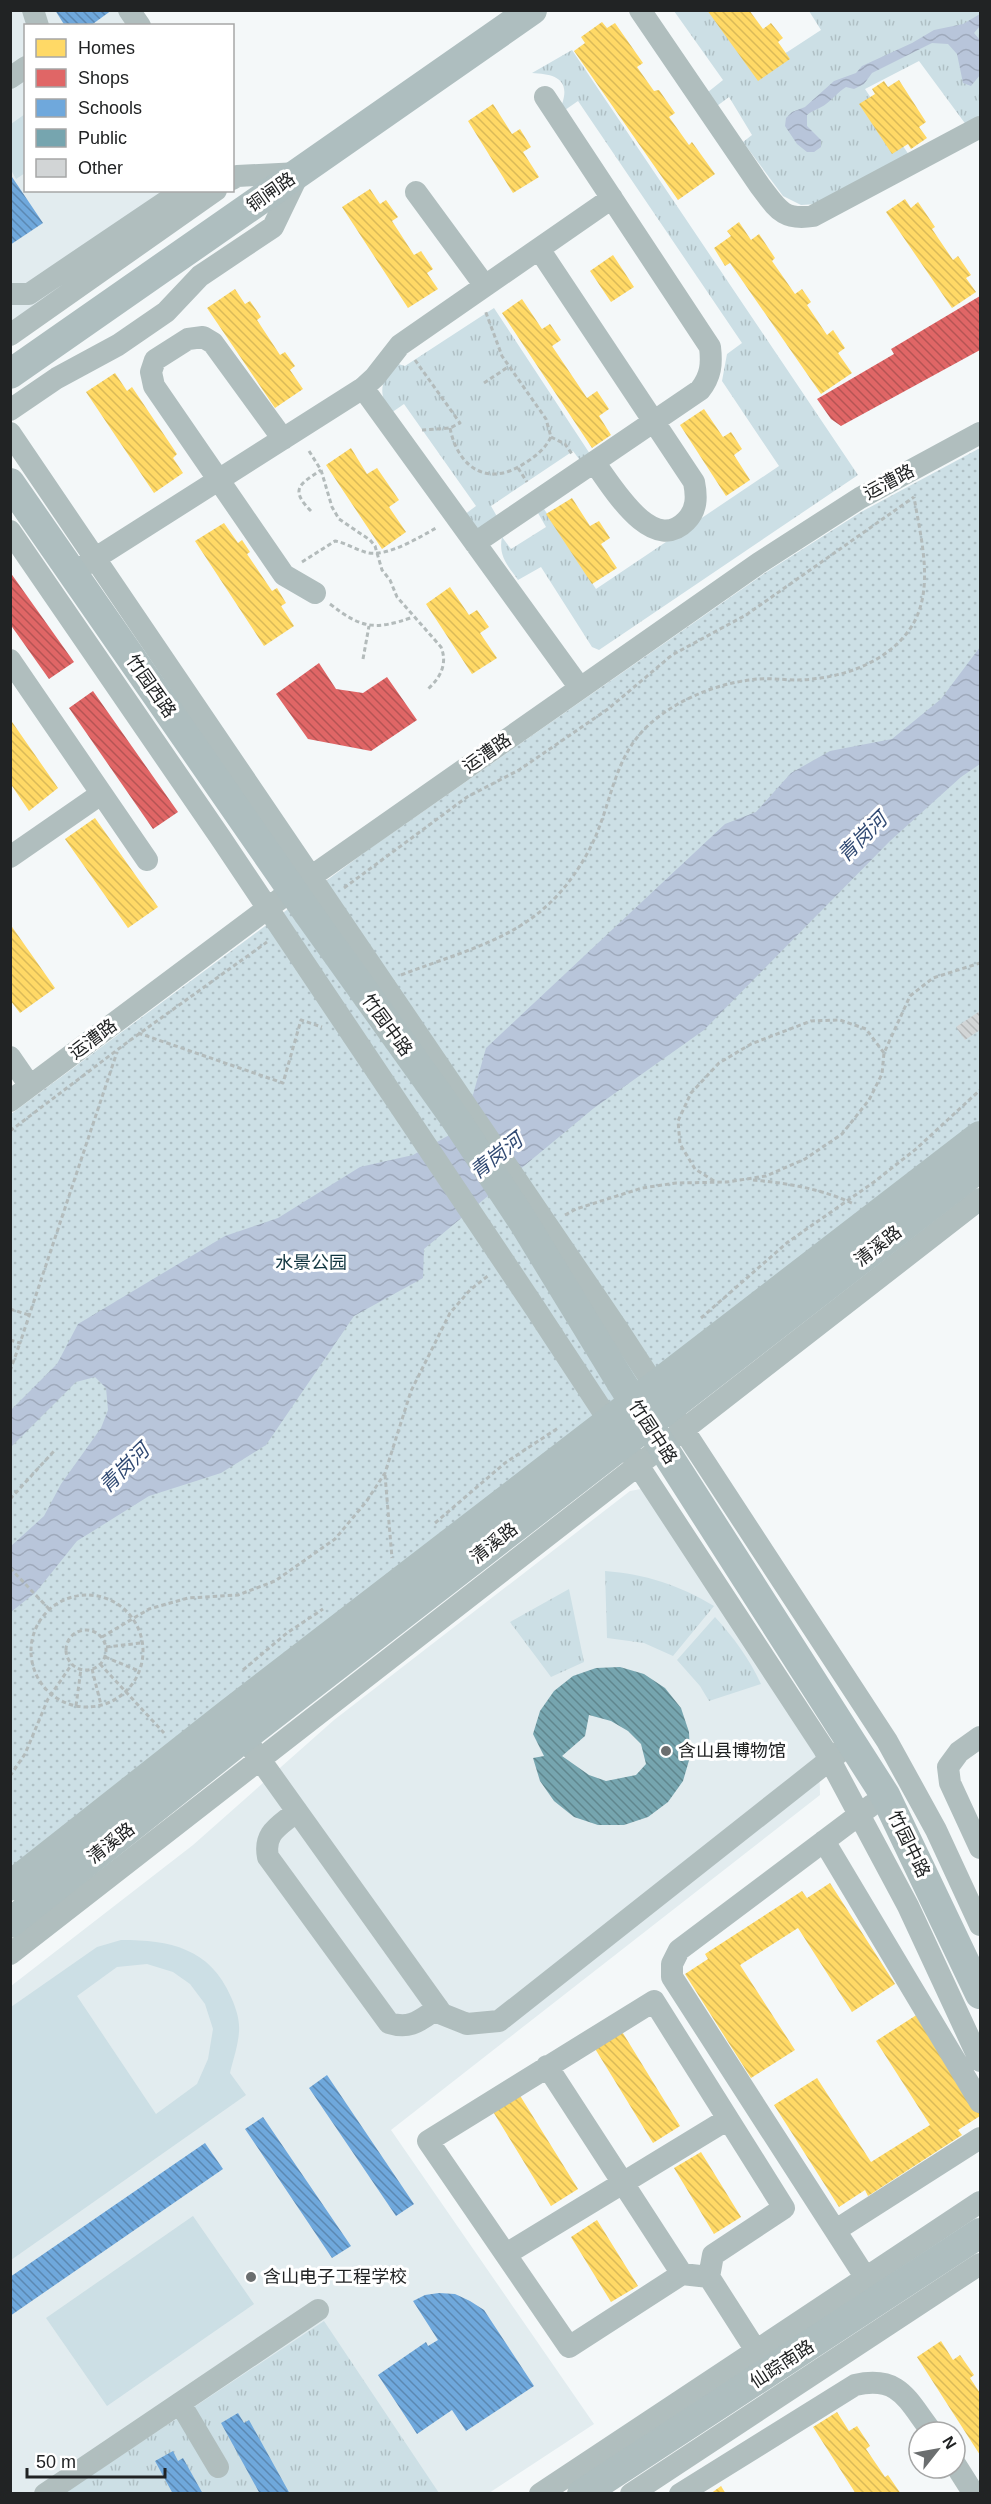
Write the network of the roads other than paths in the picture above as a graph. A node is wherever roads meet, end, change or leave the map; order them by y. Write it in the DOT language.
graph roads {
  1 [pos="129,10"];
  2 [pos="532,10"];
  3 [pos="640,10"];
  4 [pos="139,24"];
  5 [pos="24,68"];
  6 [pos="10,78"];
  7 [pos="544,97"];
  8 [pos="981,127"];
  9 [pos="299,173"];
  10 [pos="234,178"];
  11 [pos="180,192"];
  12 [pos="213,192"];
  13 [pos="417,192"];
  14 [pos="612,198"];
  15 [pos="539,249"];
  16 [pos="479,291"];
  17 [pos="10,294"];
  18 [pos="10,334"];
  19 [pos="10,374"];
  20 [pos="363,388"];
  21 [pos="10,410"];
  22 [pos="654,422"];
  23 [pos="10,433"];
  24 [pos="981,433"];
  25 [pos="283,439"];
  26 [pos="589,466"];
  27 [pos="218,480"];
  28 [pos="10,483"];
  29 [pos="10,531"];
  30 [pos="475,543"];
  31 [pos="84,566"];
  32 [pos="315,593"];
  33 [pos="10,660"];
  34 [pos="580,688"];
  35 [pos="101,794"];
  36 [pos="10,857"];
  37 [pos="147,860"];
  38 [pos="301,883"];
  39 [pos="267,908"];
  40 [pos="10,1057"];
  41 [pos="30,1086"];
  42 [pos="10,1101"];
  43 [pos="981,1136"];
  44 [pos="981,1167"];
  45 [pos="981,1199"];
  46 [pos="536,1224"];
  47 [pos="659,1416"];
  48 [pos="624,1444"];
  49 [pos="244,1737"];
  50 [pos="981,1737"];
  51 [pos="841,1751"];
  52 [pos="885,1795"];
  53 [pos="971,1803"];
  54 [pos="297,1811"];
  55 [pos="860,1814"];
  56 [pos="824,1841"];
  57 [pos="981,1848"];
  58 [pos="10,1886"];
  59 [pos="10,1923"];
  60 [pos="981,1925"];
  61 [pos="10,1954"];
  62 [pos="981,1994"];
  63 [pos="438,2008"];
  64 [pos="981,2061"];
  65 [pos="547,2066"];
  66 [pos="981,2102"];
  67 [pos="728,2118"];
  68 [pos="981,2138"];
  69 [pos="623,2183"];
  70 [pos="981,2202"];
  71 [pos="836,2230"];
  72 [pos="981,2233"];
  73 [pos="506,2254"];
  74 [pos="981,2264"];
  75 [pos="682,2274"];
  76 [pos="709,2277"];
  77 [pos="873,2289"];
  78 [pos="318,2310"];
  79 [pos="763,2361"];
  80 [pos="180,2403"];
  81 [pos="923,2420"];
  82 [pos="218,2467"];
  83 [pos="965,2480"];
  84 [pos="45,2493"];
  85 [pos="540,2493"];
  86 [pos="582,2493"];
  87 [pos="631,2493"];
  88 [pos="680,2493"];
  89 [pos="974,2493"];
  1 -- 4 [label="street"];
  2 -- 9 [label="main road, 铜闸路"];
  3 -- 8 [label="street"];
  5 -- 6 [label="street"];
  7 -- 14 [label="street"];
  9 -- 10 [label="street"];
  9 -- 19 [label="main road, 铜闸路"];
  9 -- 21 [label="street"];
  11 -- 17 [label="street"];
  12 -- 18 [label="street"];
  13 -- 16 [label="street"];
  14 -- 15 [label="street"];
  14 -- 22 [label="street"];
  15 -- 16 [label="street"];
  15 -- 22 [label="street"];
  16 -- 20 [label="street"];
  20 -- 25 [label="street"];
  20 -- 30 [label="street"];
  22 -- 26 [label="street"];
  22 -- 26 [label="street"];
  23 -- 31 [label="street"];
  24 -- 34 [label="street, 运漕路"];
  25 -- 27 [label="street"];
  25 -- 27 [label="street"];
  26 -- 30 [label="street"];
  27 -- 31 [label="street"];
  27 -- 32 [label="street"];
  28 -- 31 [label="main road, 竹园西路"];
  29 -- 39 [label="street"];
  30 -- 34 [label="street"];
  31 -- 38 [label="main road, 竹园西路"];
  33 -- 35 [label="street"];
  34 -- 38 [label="street, 运漕路"];
  35 -- 36 [label="street"];
  35 -- 37 [label="street"];
  38 -- 39 [label="street, 运漕路"];
  38 -- 46 [label="main road, 竹园中路"];
  38 -- 46 [label="street"];
  39 -- 41 [label="street, 运漕路"];
  39 -- 48 [label="street"];
  40 -- 41 [label="street"];
  41 -- 42 [label="street, 运漕路"];
  43 -- 47 [label="main road, 清溪路"];
  44 -- 47 [label="main road, 清溪路"];
  45 -- 47 [label="street"];
  46 -- 47 [label="main road, 竹园中路"];
  47 -- 48 [label="main road, 清溪路"];
  47 -- 51 [label="main road, 竹园中路"];
  47 -- 60 [label="street"];
  48 -- 49 [label="main road, 清溪路"];
  48 -- 49 [label="main road, 清溪路"];
  48 -- 51 [label="street"];
  49 -- 54 [label="street"];
  49 -- 58 [label="main road, 清溪路"];
  49 -- 59 [label="main road, 清溪路"];
  49 -- 61 [label="street"];
  50 -- 53 [label="street"];
  51 -- 52 [label="main road, 竹园中路"];
  51 -- 55 [label="street"];
  51 -- 63 [label="street"];
  52 -- 55 [label="street"];
  52 -- 62 [label="main road, 竹园中路"];
  53 -- 57 [label="street"];
  54 -- 63 [label="street"];
  54 -- 63 [label="street"];
  55 -- 56 [label="street"];
  55 -- 64 [label="street"];
  56 -- 66 [label="street"];
  56 -- 71 [label="street"];
  65 -- 67 [label="street"];
  65 -- 69 [label="street"];
  65 -- 73 [label="street"];
  67 -- 69 [label="street"];
  67 -- 76 [label="street"];
  68 -- 71 [label="street"];
  69 -- 73 [label="street"];
  69 -- 75 [label="street"];
  70 -- 77 [label="street"];
  71 -- 77 [label="street"];
  72 -- 77 [label="main road, 仙踪南路"];
  73 -- 75 [label="street"];
  74 -- 87 [label="street"];
  75 -- 76 [label="street"];
  76 -- 79 [label="street"];
  77 -- 79 [label="main road, 仙踪南路"];
  78 -- 80 [label="street"];
  79 -- 85 [label="street"];
  79 -- 86 [label="main road, 仙踪南路"];
  80 -- 82 [label="street"];
  80 -- 84 [label="street"];
  81 -- 88 [label="street"];
  83 -- 89 [label="street"];
}
